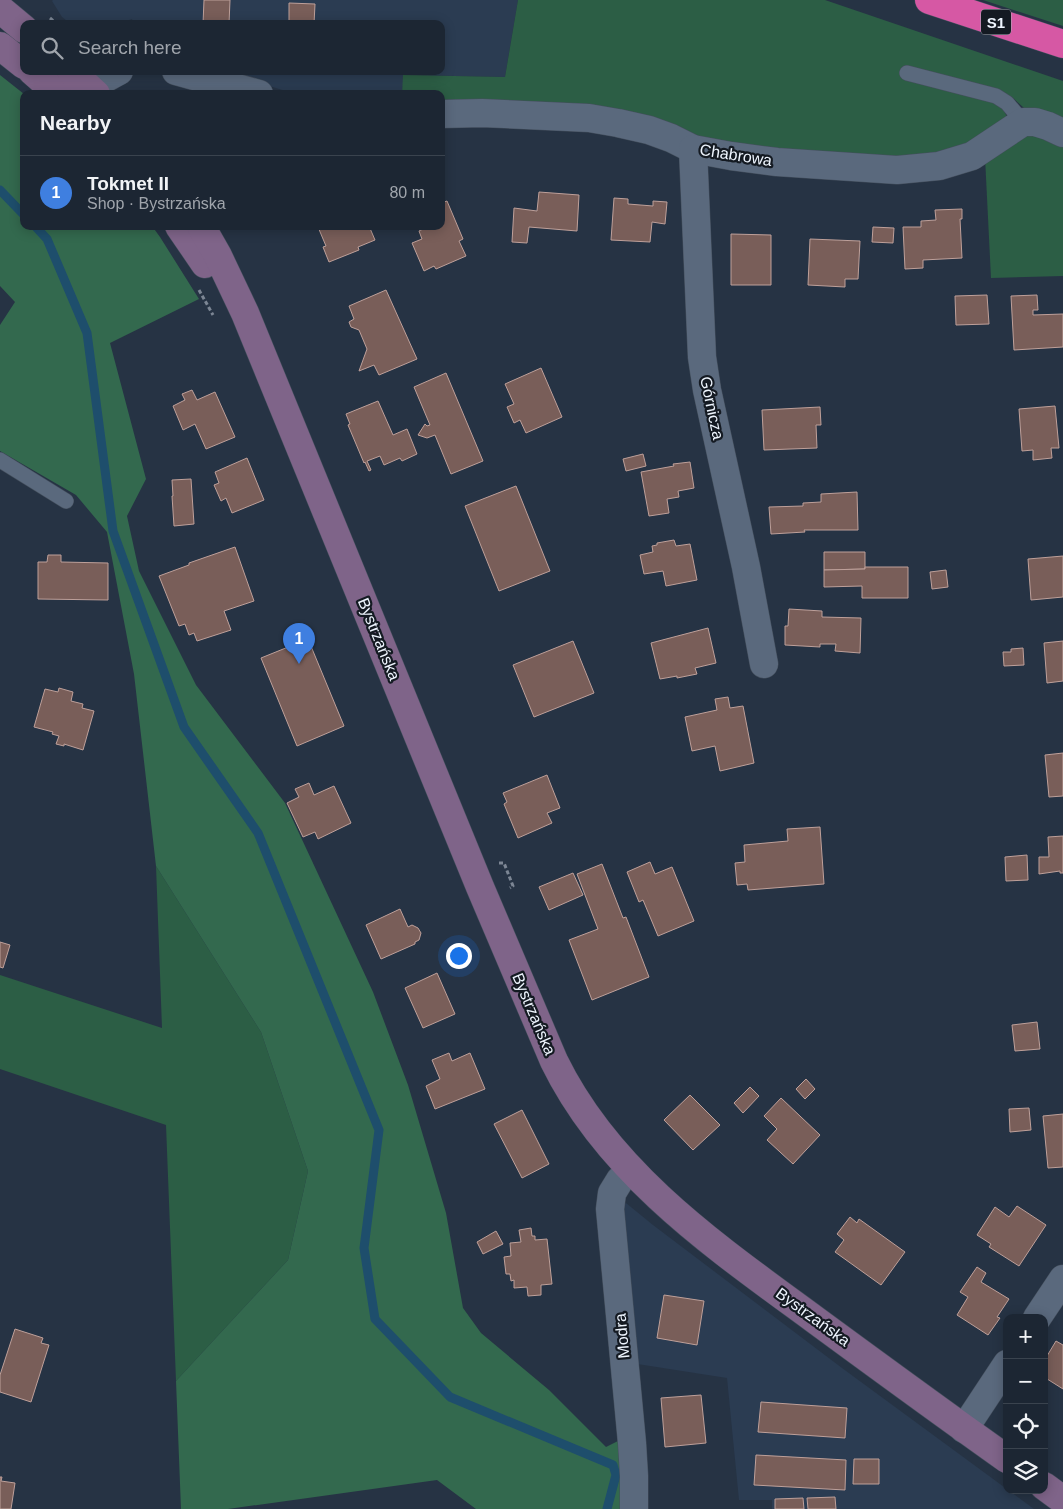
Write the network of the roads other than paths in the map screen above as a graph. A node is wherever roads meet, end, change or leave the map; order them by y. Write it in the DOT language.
graph roads {
  1 [pos="929,0"];
  2 [pos="0,9"];
  3 [pos="20,26"];
  4 [pos="1063,44"];
  5 [pos="0,46"];
  6 [pos="20,62"];
  7 [pos="907,73"];
  8 [pos="103,75"];
  9 [pos="190,75"];
  10 [pos="66,84"];
  11 [pos="245,90"];
  12 [pos="445,114"];
  13 [pos="1023,122"];
  14 [pos="1063,134"];
  15 [pos="693,148"];
  16 [pos="182,230"];
  17 [pos="203,230"];
  18 [pos="281,403"];
  19 [pos="0,460"];
  20 [pos="66,501"];
  21 [pos="764,664"];
  22 [pos="631,1170"];
  23 [pos="1063,1278"];
  24 [pos="1040,1314"];
  25 [pos="1003,1370"];
  26 [pos="964,1429"];
  27 [pos="1003,1456"];
  28 [pos="1048,1489"];
  29 [pos="1063,1500"];
  30 [pos="634,1509"];
  1 -- 4 [label="highway, S1"];
  2 -- 3 [label="main road"];
  5 -- 6 [label="main road"];
  7 -- 13 [label="lane"];
  8 -- 10 [label="street"];
  9 -- 11 [label="street"];
  12 -- 15 [label="street, Chabrowa"];
  13 -- 14 [label="street"];
  13 -- 15 [label="street, Chabrowa"];
  15 -- 21 [label="street, Górnicza"];
  16 -- 18 [label="main road, Bystrzańska"];
  17 -- 18 [label="main road, Bystrzańska"];
  18 -- 22 [label="main road, Bystrzańska"];
  19 -- 20 [label="lane"];
  22 -- 26 [label="main road, Bystrzańska"];
  22 -- 30 [label="street, Modra"];
  23 -- 24 [label="street"];
  25 -- 26 [label="street"];
  26 -- 27 [label="main road, Bystrzańska"];
  28 -- 29 [label="main road"];
}
